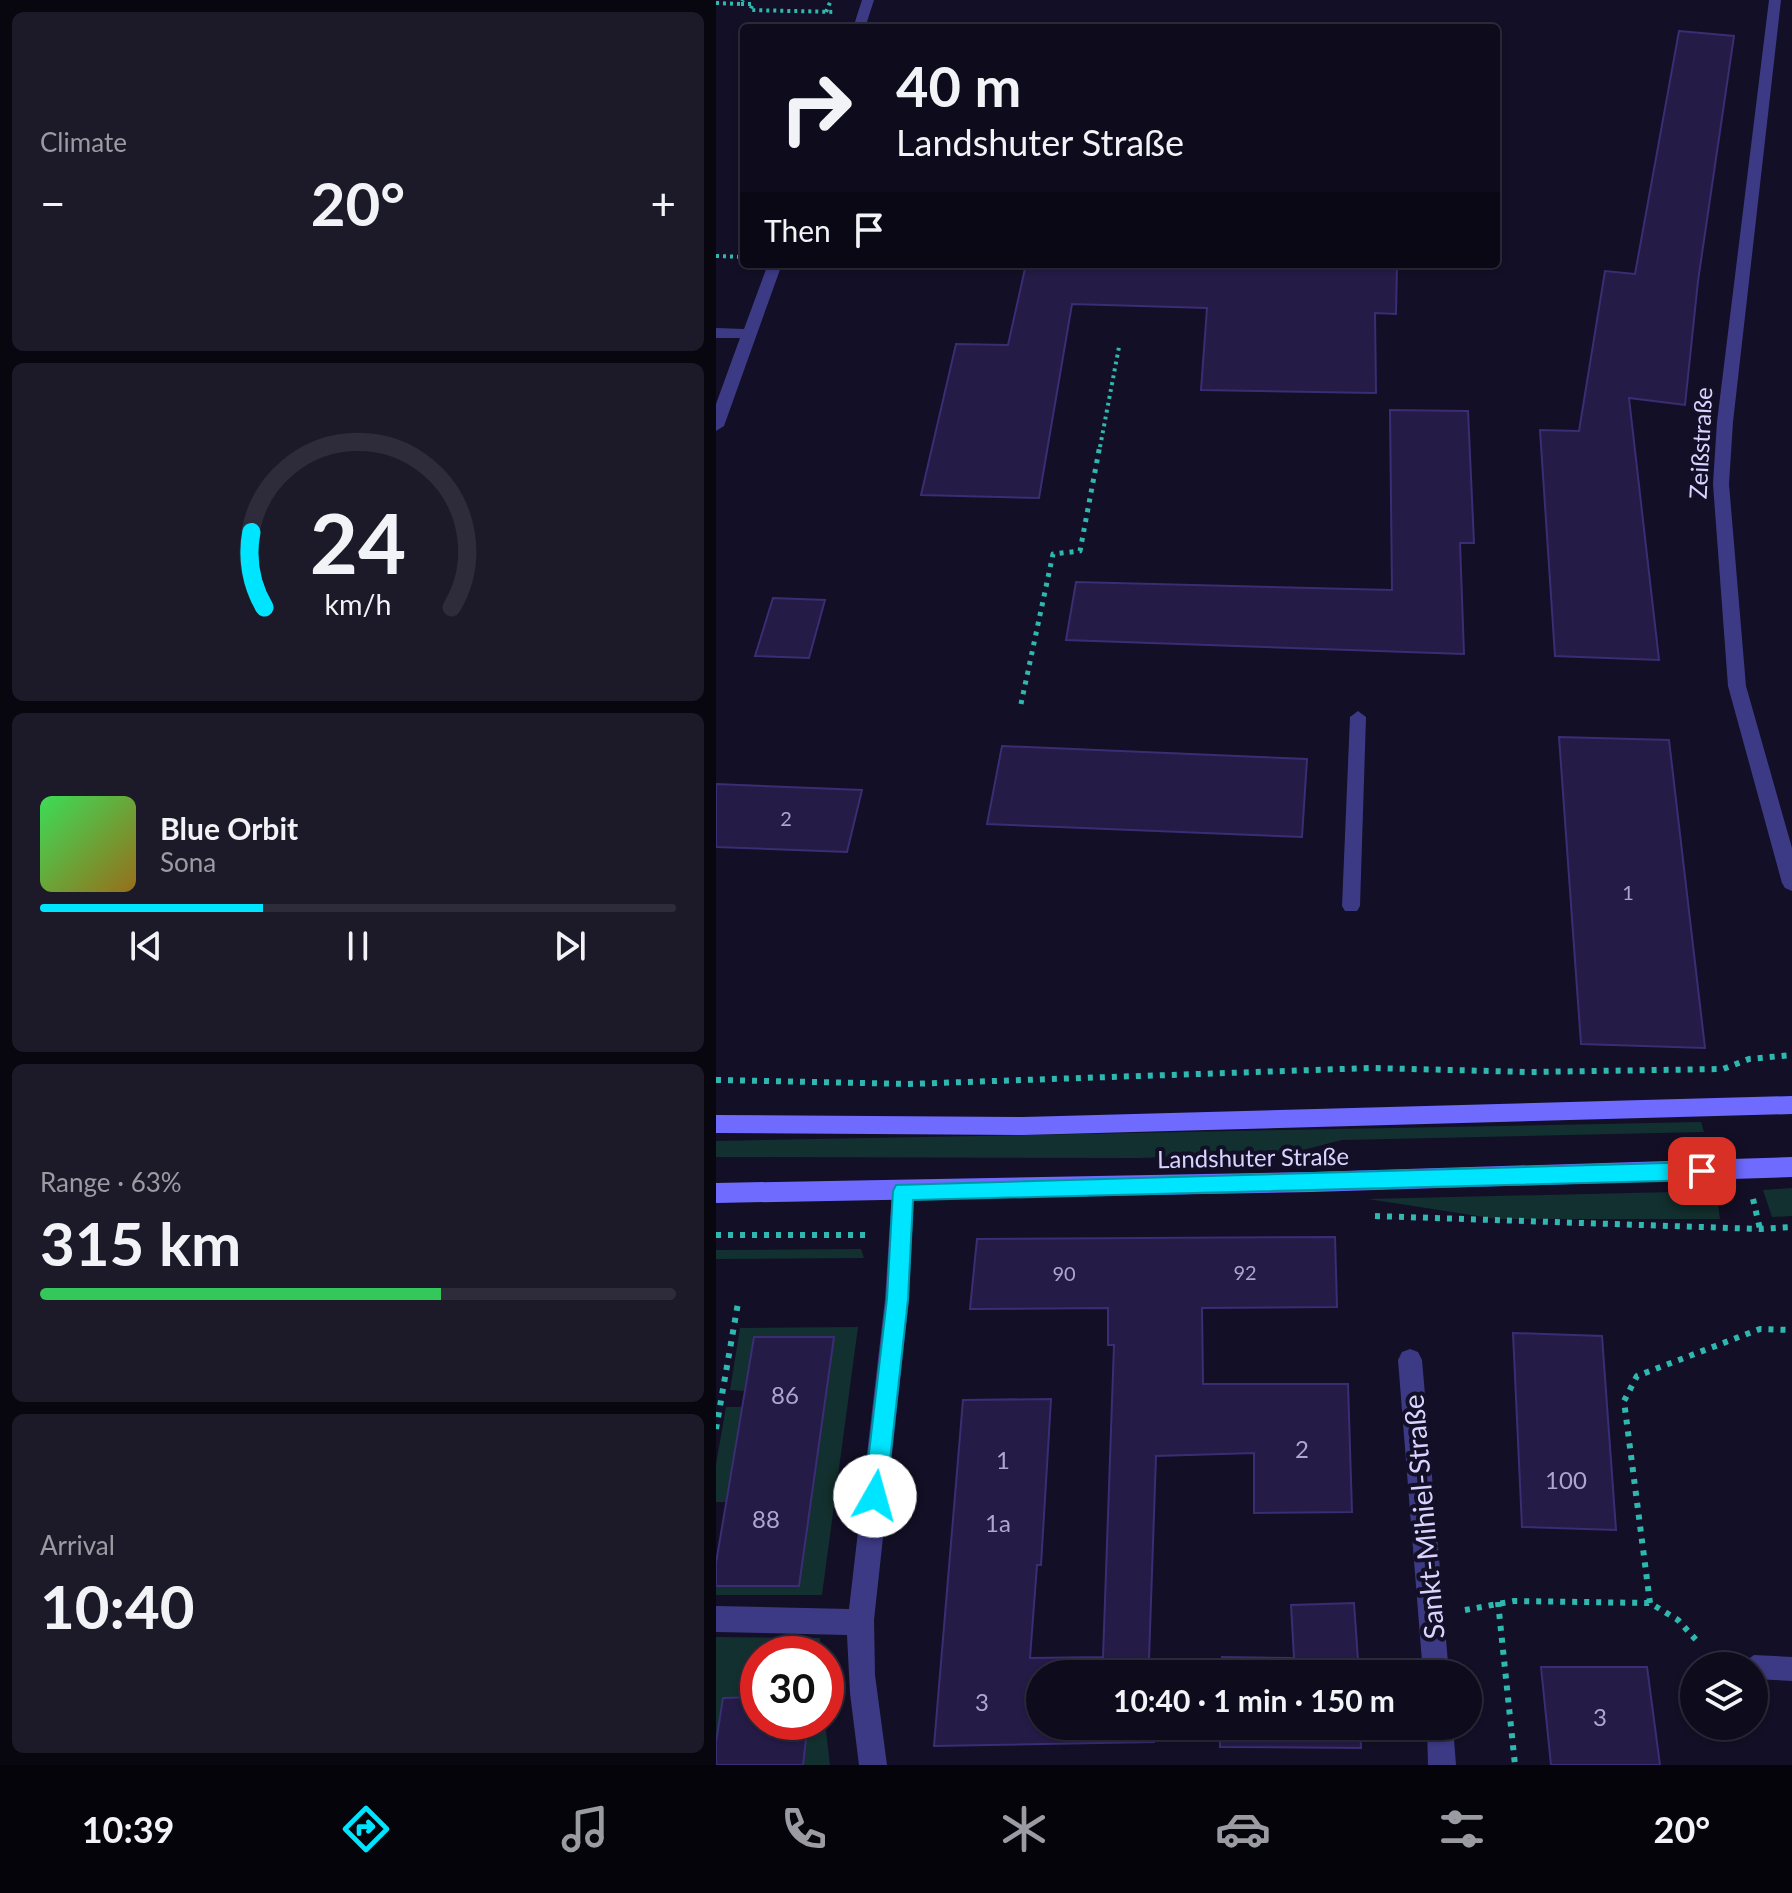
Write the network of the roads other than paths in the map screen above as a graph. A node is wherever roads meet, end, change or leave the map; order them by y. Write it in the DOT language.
graph roads {
  1 [pos="1775,0"];
  2 [pos="774,268"];
  3 [pos="716,333"];
  4 [pos="749,334"];
  5 [pos="716,426"];
  6 [pos="1358,717"];
  7 [pos="1792,883"];
  8 [pos="1351,906"];
  9 [pos="1792,1105"];
  10 [pos="716,1124"];
  11 [pos="1792,1167"];
  12 [pos="903,1191"];
  13 [pos="716,1193"];
  14 [pos="1410,1360"];
  15 [pos="716,1619"];
  16 [pos="861,1622"];
  17 [pos="1435,1660"];
  18 [pos="1768,1668"];
  19 [pos="1792,1669"];
  20 [pos="1441,1740"];
  21 [pos="873,1765"];
  22 [pos="1442,1765"];
  1 -- 7 [label="street, Zeißstraße"];
  2 -- 4 [label="street"];
  3 -- 4 [label="street"];
  4 -- 5 [label="street"];
  6 -- 8 [label="lane"];
  9 -- 10 [label="main road, Landshuter Straße"];
  11 -- 12 [label="main road, Landshuter Straße"];
  12 -- 13 [label="main road, Landshuter Straße"];
  12 -- 16 [label="street"];
  14 -- 17 [label="street, Sankt-Mihiel-Straße"];
  15 -- 16 [label="street"];
  16 -- 21 [label="street"];
  18 -- 19 [label="lane"];
  20 -- 22 [label="street"];
}
